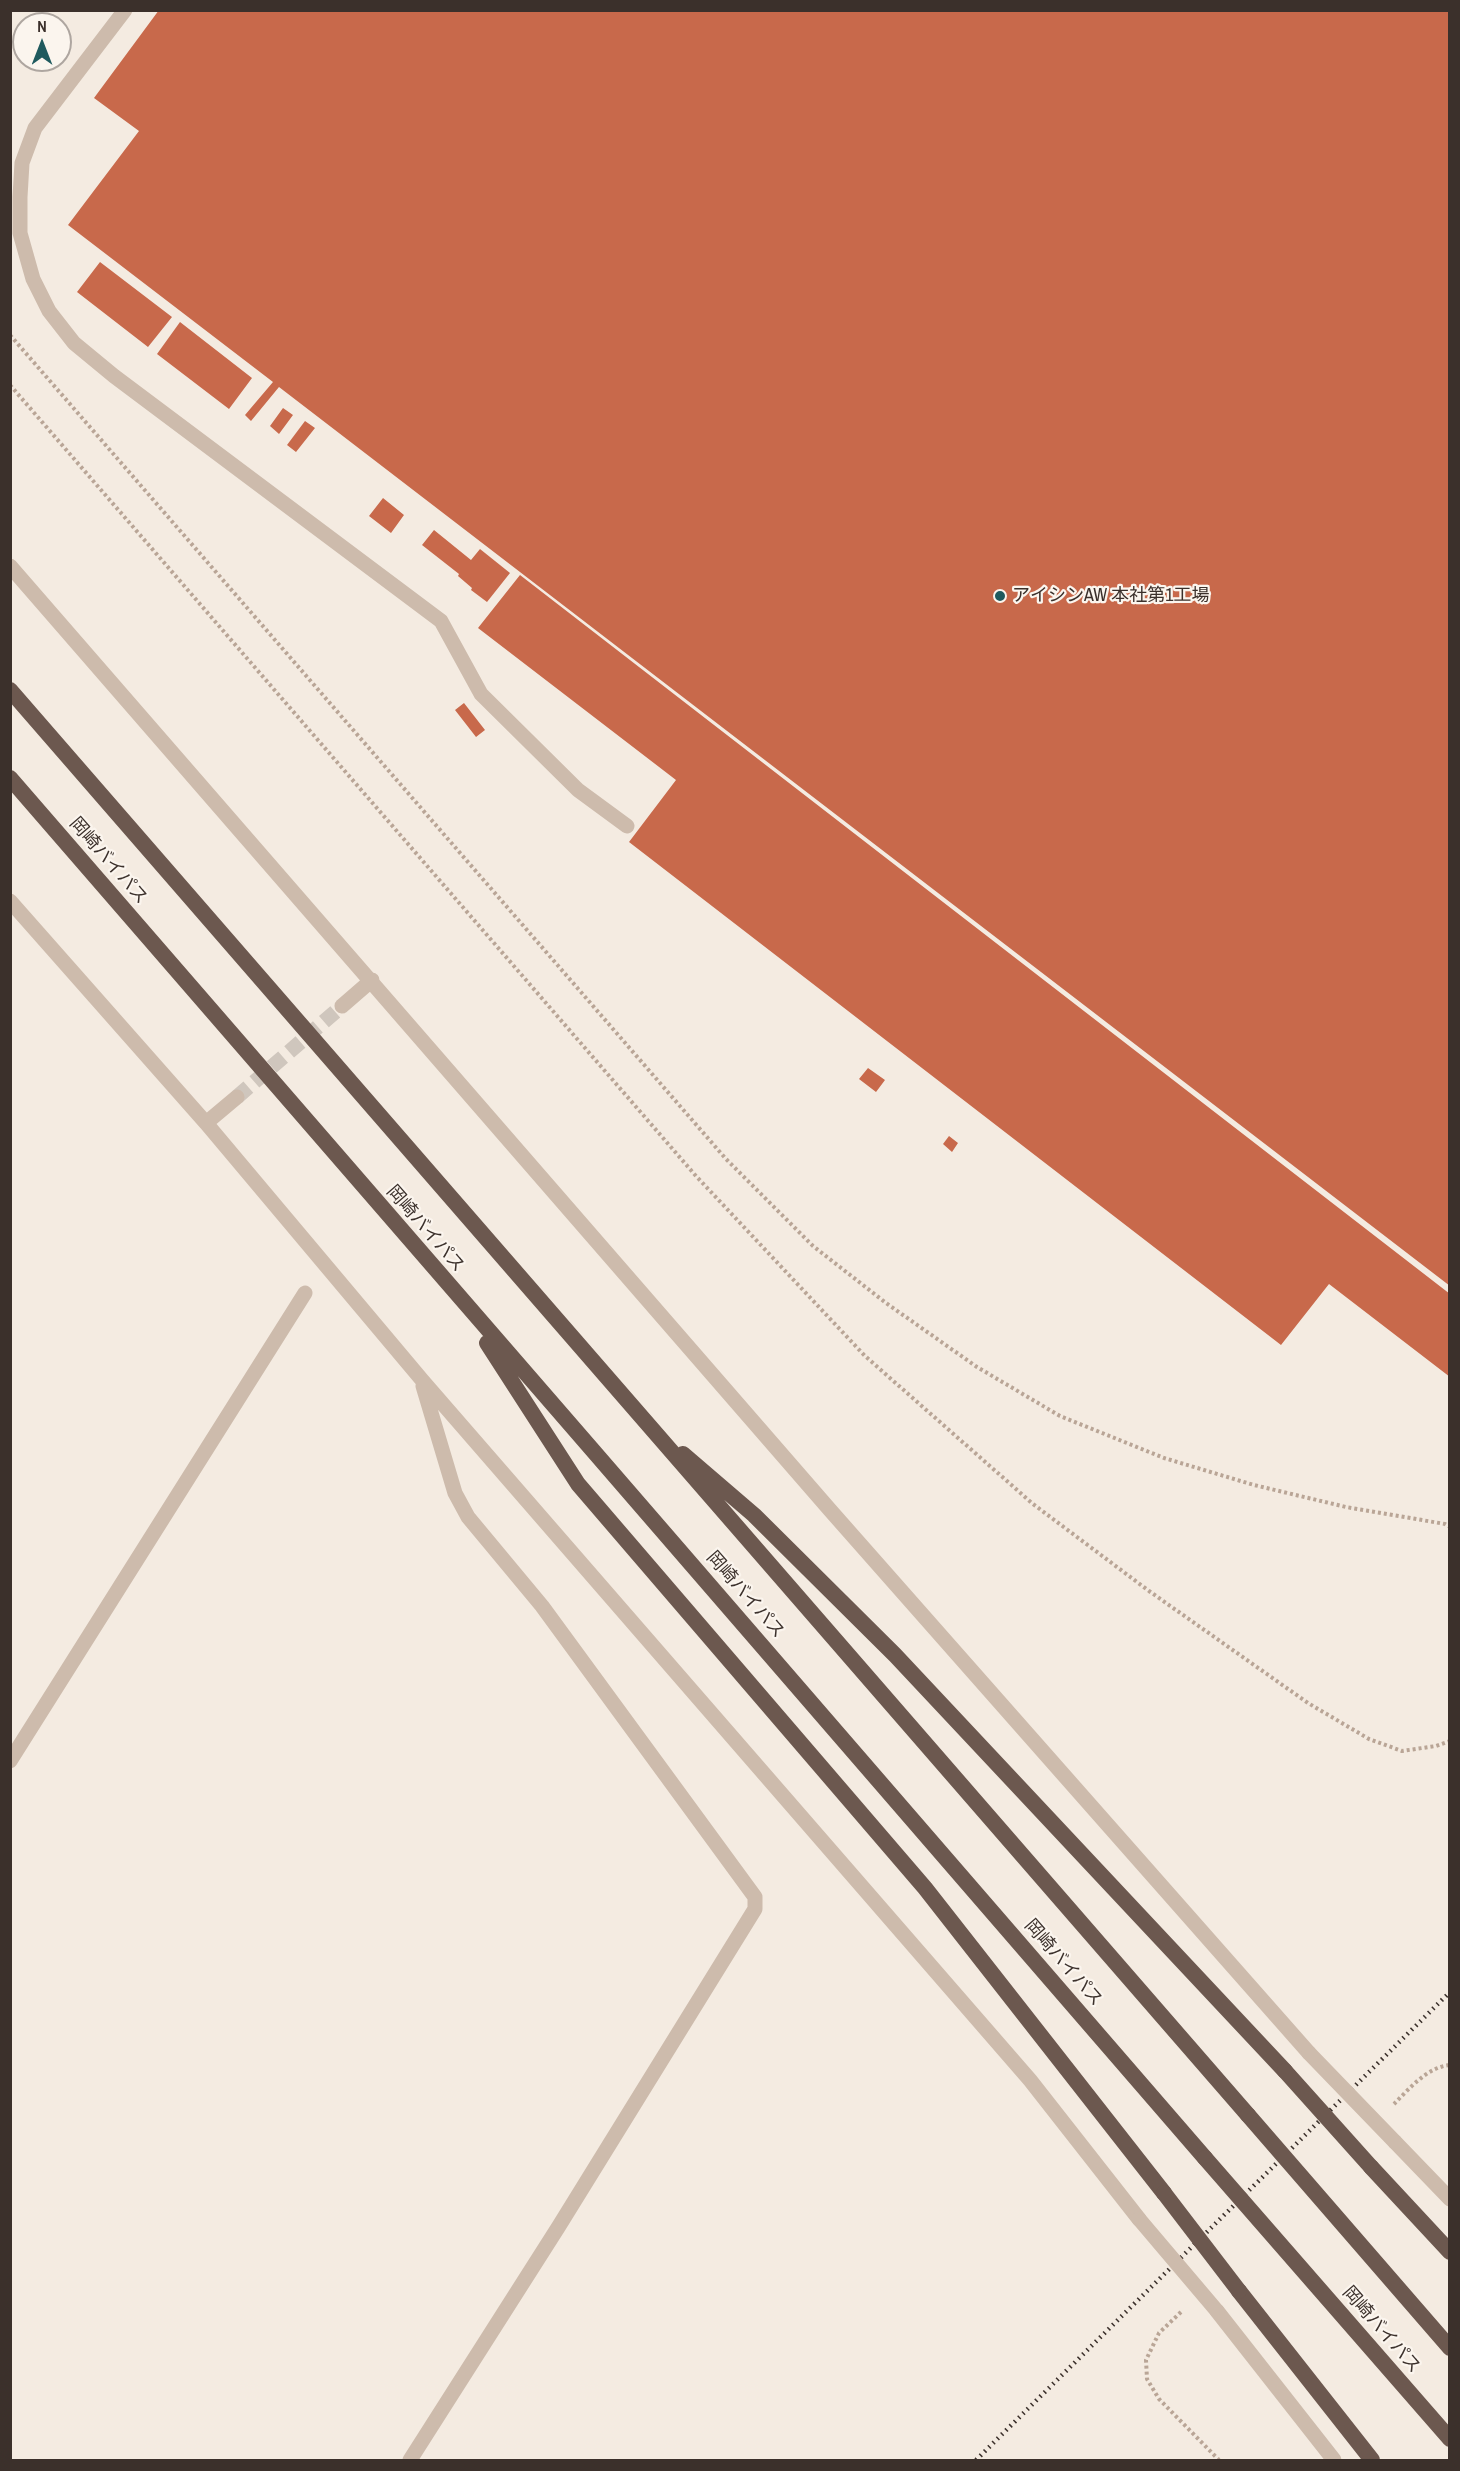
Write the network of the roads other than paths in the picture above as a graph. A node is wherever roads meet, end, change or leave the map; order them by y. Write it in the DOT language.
graph roads {
  1 [pos="125,10"];
  2 [pos="10,566"];
  3 [pos="10,690"];
  4 [pos="10,778"];
  5 [pos="627,826"];
  6 [pos="10,901"];
  7 [pos="372,980"];
  8 [pos="342,1006"];
  9 [pos="237,1097"];
  10 [pos="206,1123"];
  11 [pos="305,1293"];
  12 [pos="455,1293"];
  13 [pos="422,1380"];
  14 [pos="639,1416"];
  15 [pos="10,1761"];
  16 [pos="1449,2199"];
  17 [pos="1449,2252"];
  18 [pos="1449,2348"];
  19 [pos="1449,2439"];
  20 [pos="410,2460"];
  21 [pos="1334,2460"];
  22 [pos="1372,2460"];
  1 -- 5 [label="street"];
  2 -- 7 [label="street"];
  3 -- 14 [label="highway, 岡崎バイパス"];
  4 -- 12 [label="highway, 岡崎バイパス"];
  6 -- 10 [label="street"];
  7 -- 8 [label="street"];
  7 -- 16 [label="street, bridge"];
  9 -- 10 [label="street"];
  10 -- 13 [label="street"];
  11 -- 15 [label="street"];
  12 -- 19 [label="highway, 岡崎バイパス, bridge"];
  12 -- 22 [label="highway, bridge"];
  13 -- 20 [label="street"];
  13 -- 21 [label="street, bridge"];
  14 -- 17 [label="highway, bridge"];
  14 -- 18 [label="highway, 岡崎バイパス, bridge"];
}
